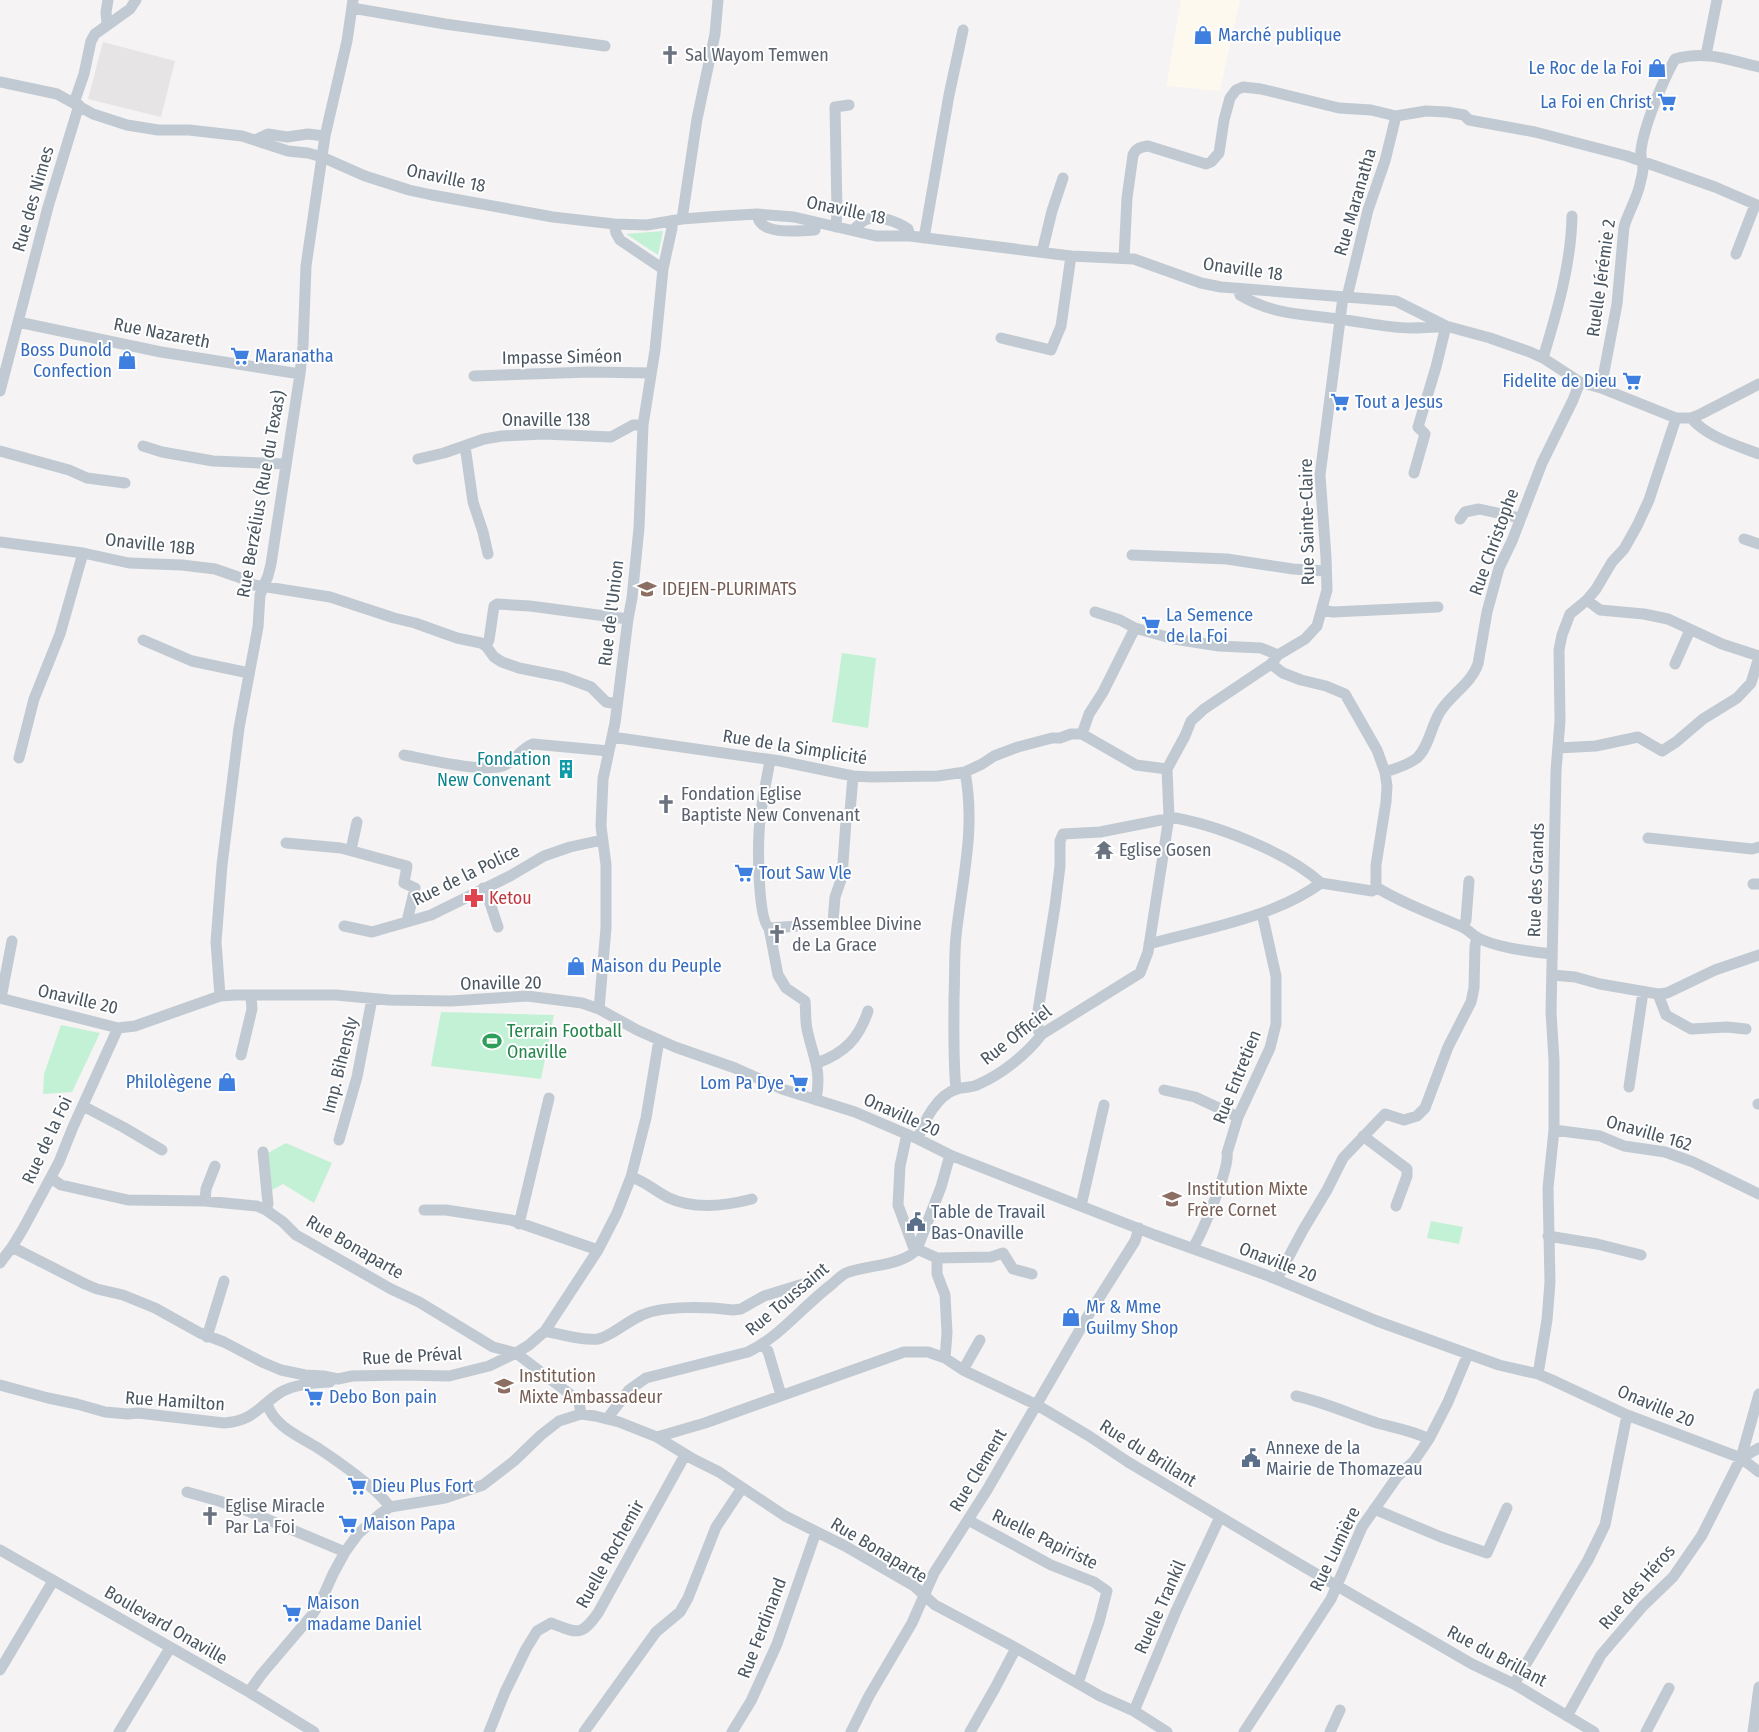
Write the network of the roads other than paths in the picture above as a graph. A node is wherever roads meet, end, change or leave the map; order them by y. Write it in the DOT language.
graph roads {
  1 [pos="108,0"];
  2 [pos="136,0"];
  3 [pos="718,0"];
  4 [pos="1717,0"];
  5 [pos="352,4"];
  6 [pos="107,24"];
  7 [pos="963,30"];
  8 [pos="605,46"];
  9 [pos="1706,55"];
  10 [pos="1759,67"];
  11 [pos="0,82"];
  12 [pos="76,104"];
  13 [pos="849,105"];
  14 [pos="1396,116"];
  15 [pos="326,136"];
  16 [pos="255,140"];
  17 [pos="322,157"];
  18 [pos="1641,160"];
  19 [pos="1063,178"];
  20 [pos="1757,206"];
  21 [pos="757,214"];
  22 [pos="1572,216"];
  23 [pos="677,220"];
  24 [pos="614,224"];
  25 [pos="836,227"];
  26 [pos="815,230"];
  27 [pos="853,230"];
  28 [pos="910,236"];
  29 [pos="924,238"];
  30 [pos="1042,252"];
  31 [pos="1736,254"];
  32 [pos="1071,256"];
  33 [pos="1124,258"];
  34 [pos="663,269"];
  35 [pos="1238,289"];
  36 [pos="1345,297"];
  37 [pos="1340,319"];
  38 [pos="18,322"];
  39 [pos="1446,326"];
  40 [pos="1001,338"];
  41 [pos="1543,358"];
  42 [pos="651,373"];
  43 [pos="300,374"];
  44 [pos="474,376"];
  45 [pos="1580,382"];
  46 [pos="1759,384"];
  47 [pos="1602,388"];
  48 [pos="0,391"];
  49 [pos="1676,418"];
  50 [pos="1691,418"];
  51 [pos="643,425"];
  52 [pos="143,446"];
  53 [pos="465,446"];
  54 [pos="0,451"];
  55 [pos="1759,454"];
  56 [pos="418,459"];
  57 [pos="285,464"];
  58 [pos="1414,473"];
  59 [pos="125,483"];
  60 [pos="1520,518"];
  61 [pos="1460,519"];
  62 [pos="1744,539"];
  63 [pos="0,542"];
  64 [pos="1759,544"];
  65 [pos="83,553"];
  66 [pos="488,554"];
  67 [pos="1132,555"];
  68 [pos="1326,570"];
  69 [pos="263,587"];
  70 [pos="1587,600"];
  71 [pos="1438,607"];
  72 [pos="1322,610"];
  73 [pos="1095,612"];
  74 [pos="628,619"];
  75 [pos="1135,628"];
  76 [pos="1690,630"];
  77 [pos="143,640"];
  78 [pos="486,646"];
  79 [pos="1759,656"];
  80 [pos="1274,660"];
  81 [pos="1675,664"];
  82 [pos="249,673"];
  83 [pos="617,704"];
  84 [pos="1082,734"];
  85 [pos="612,737"];
  86 [pos="1558,748"];
  87 [pos="609,751"];
  88 [pos="404,755"];
  89 [pos="20,758"];
  90 [pos="770,760"];
  91 [pos="1166,769"];
  92 [pos="965,772"];
  93 [pos="1385,772"];
  94 [pos="853,776"];
  95 [pos="1169,819"];
  96 [pos="357,822"];
  97 [pos="1648,838"];
  98 [pos="602,840"];
  99 [pos="286,843"];
  100 [pos="1759,848"];
  101 [pos="351,850"];
  102 [pos="1469,881"];
  103 [pos="1321,883"];
  104 [pos="1376,887"];
  105 [pos="483,888"];
  106 [pos="1262,913"];
  107 [pos="409,921"];
  108 [pos="344,926"];
  109 [pos="1463,927"];
  110 [pos="498,928"];
  111 [pos="768,928"];
  112 [pos="1477,937"];
  113 [pos="12,941"];
  114 [pos="1149,944"];
  115 [pos="1552,954"];
  116 [pos="1759,955"];
  117 [pos="1552,975"];
  118 [pos="1643,992"];
  119 [pos="1658,994"];
  120 [pos="220,996"];
  121 [pos="251,996"];
  122 [pos="0,998"];
  123 [pos="372,999"];
  124 [pos="599,1009"];
  125 [pos="868,1011"];
  126 [pos="118,1028"];
  127 [pos="1746,1029"];
  128 [pos="1042,1034"];
  129 [pos="659,1040"];
  130 [pos="241,1055"];
  131 [pos="817,1064"];
  132 [pos="1629,1088"];
  133 [pos="956,1090"];
  134 [pos="1164,1090"];
  135 [pos="549,1098"];
  136 [pos="816,1100"];
  137 [pos="1104,1104"];
  138 [pos="83,1106"];
  139 [pos="1238,1117"];
  140 [pos="1554,1130"];
  141 [pos="907,1134"];
  142 [pos="1363,1136"];
  143 [pos="918,1139"];
  144 [pos="339,1140"];
  145 [pos="162,1150"];
  146 [pos="263,1152"];
  147 [pos="950,1156"];
  148 [pos="215,1166"];
  149 [pos="631,1177"];
  150 [pos="51,1178"];
  151 [pos="1759,1194"];
  152 [pos="752,1199"];
  153 [pos="205,1202"];
  154 [pos="1081,1206"];
  155 [pos="1396,1206"];
  156 [pos="266,1210"];
  157 [pos="424,1210"];
  158 [pos="519,1224"];
  159 [pos="1139,1228"];
  160 [pos="1548,1236"];
  161 [pos="12,1247"];
  162 [pos="1193,1248"];
  163 [pos="917,1249"];
  164 [pos="598,1250"];
  165 [pos="1641,1255"];
  166 [pos="937,1258"];
  167 [pos="0,1263"];
  168 [pos="1032,1274"];
  169 [pos="1277,1279"];
  170 [pos="224,1281"];
  171 [pos="803,1284"];
  172 [pos="545,1331"];
  173 [pos="207,1337"];
  174 [pos="980,1340"];
  175 [pos="763,1345"];
  176 [pos="516,1353"];
  177 [pos="1468,1354"];
  178 [pos="945,1358"];
  179 [pos="286,1370"];
  180 [pos="963,1370"];
  181 [pos="1538,1374"];
  182 [pos="338,1378"];
  183 [pos="0,1386"];
  184 [pos="286,1390"];
  185 [pos="1759,1394"];
  186 [pos="781,1395"];
  187 [pos="1296,1396"];
  188 [pos="267,1404"];
  189 [pos="1037,1405"];
  190 [pos="581,1414"];
  191 [pos="1627,1415"];
  192 [pos="607,1419"];
  193 [pos="657,1438"];
  194 [pos="1429,1439"];
  195 [pos="1759,1448"];
  196 [pos="685,1455"];
  197 [pos="1741,1458"];
  198 [pos="1759,1472"];
  199 [pos="742,1488"];
  200 [pos="186,1492"];
  201 [pos="390,1507"];
  202 [pos="1507,1508"];
  203 [pos="1374,1509"];
  204 [pos="1220,1517"];
  205 [pos="968,1520"];
  206 [pos="816,1532"];
  207 [pos="0,1550"];
  208 [pos="345,1552"];
  209 [pos="53,1580"];
  210 [pos="1336,1586"];
  211 [pos="923,1595"];
  212 [pos="170,1648"];
  213 [pos="1016,1648"];
  214 [pos="0,1670"];
  215 [pos="1078,1683"];
  216 [pos="1514,1684"];
  217 [pos="1759,1687"];
  218 [pos="1668,1688"];
  219 [pos="249,1692"];
  220 [pos="1340,1710"];
  221 [pos="1134,1711"];
  222 [pos="1567,1716"];
  223 [pos="119,1732"];
  224 [pos="314,1732"];
  225 [pos="489,1732"];
  226 [pos="584,1732"];
  227 [pos="732,1732"];
  228 [pos="851,1732"];
  229 [pos="970,1732"];
  230 [pos="1167,1732"];
  231 [pos="1244,1732"];
  232 [pos="1330,1732"];
  233 [pos="1594,1732"];
  234 [pos="1646,1732"];
  235 [pos="1754,1732"];
  1 -- 6 [label="street"];
  2 -- 6 [label="street, Rue des Nimes"];
  3 -- 23 [label="street, Rue de l'Union"];
  4 -- 9 [label="street"];
  5 -- 8 [label="street"];
  5 -- 15 [label="street, Rue Berzélius (Rue du Texas)"];
  6 -- 12 [label="street, Rue des Nimes"];
  7 -- 29 [label="street"];
  9 -- 10 [label="street, Ruelle Jérémie 2"];
  9 -- 18 [label="street, Ruelle Jérémie 2"];
  11 -- 12 [label="street, Onaville 18"];
  12 -- 16 [label="street, Onaville 18"];
  12 -- 38 [label="street, Rue des Nimes"];
  13 -- 25 [label="street"];
  14 -- 18 [label="street"];
  14 -- 33 [label="street"];
  14 -- 36 [label="street, Rue Maranatha"];
  15 -- 16 [label="street"];
  15 -- 17 [label="street, Rue Berzélius (Rue du Texas)"];
  16 -- 17 [label="street, Onaville 18"];
  17 -- 24 [label="street, Onaville 18"];
  17 -- 43 [label="street, Rue Berzélius (Rue du Texas)"];
  18 -- 20 [label="street"];
  18 -- 47 [label="street, Ruelle Jérémie 2"];
  19 -- 30 [label="street"];
  20 -- 31 [label="street"];
  21 -- 23 [label="street, Onaville 18"];
  21 -- 25 [label="street, Onaville 18"];
  21 -- 26 [label="street"];
  22 -- 41 [label="street"];
  23 -- 24 [label="street, Onaville 18"];
  23 -- 34 [label="street, Rue de l'Union"];
  24 -- 34 [label="street"];
  25 -- 27 [label="street, Onaville 18"];
  27 -- 28 [label="street, Onaville 18"];
  27 -- 28 [label="street"];
  28 -- 29 [label="street, Onaville 18"];
  29 -- 30 [label="street, Onaville 18"];
  30 -- 32 [label="street, Onaville 18"];
  32 -- 33 [label="street, Onaville 18"];
  32 -- 40 [label="street"];
  33 -- 35 [label="street, Onaville 18"];
  34 -- 42 [label="street, Rue de l'Union"];
  35 -- 36 [label="street, Onaville 18"];
  35 -- 37 [label="street"];
  36 -- 37 [label="street, Rue Sainte-Claire"];
  36 -- 39 [label="street, Onaville 18"];
  37 -- 39 [label="street"];
  37 -- 68 [label="street, Rue Sainte-Claire"];
  38 -- 43 [label="street, Rue Nazareth"];
  38 -- 48 [label="street, Rue des Nimes"];
  39 -- 41 [label="street, Onaville 18"];
  39 -- 58 [label="street"];
  41 -- 45 [label="street, Onaville 18"];
  42 -- 44 [label="street, Impasse Siméon"];
  42 -- 51 [label="street, Rue de l'Union"];
  43 -- 57 [label="street, Rue Berzélius (Rue du Texas)"];
  45 -- 47 [label="street, Onaville 18"];
  45 -- 60 [label="street, Rue Christophe"];
  46 -- 50 [label="street"];
  47 -- 49 [label="street, Onaville 18"];
  49 -- 50 [label="street"];
  49 -- 70 [label="street, Rue des Grands"];
  50 -- 55 [label="street"];
  51 -- 53 [label="street, Onaville 138"];
  51 -- 74 [label="street, Rue de l'Union"];
  52 -- 57 [label="street"];
  53 -- 56 [label="street, Onaville 138"];
  53 -- 66 [label="street"];
  54 -- 59 [label="street"];
  57 -- 69 [label="street, Rue Berzélius (Rue du Texas)"];
  60 -- 61 [label="street"];
  60 -- 93 [label="street, Rue Christophe"];
  62 -- 64 [label="street"];
  63 -- 65 [label="street, Onaville 18B"];
  65 -- 69 [label="street, Onaville 18B"];
  65 -- 89 [label="street"];
  67 -- 68 [label="street"];
  68 -- 72 [label="street, Rue Sainte-Claire"];
  69 -- 78 [label="street, Onaville 18B"];
  69 -- 82 [label="street, Rue Berzélius (Rue du Texas)"];
  70 -- 76 [label="street"];
  70 -- 86 [label="street, Rue des Grands"];
  71 -- 72 [label="street"];
  72 -- 80 [label="street, Rue Sainte-Claire"];
  73 -- 75 [label="street"];
  74 -- 78 [label="street"];
  74 -- 83 [label="street, Rue de l'Union"];
  75 -- 80 [label="street"];
  75 -- 84 [label="street"];
  76 -- 79 [label="street"];
  76 -- 81 [label="street"];
  77 -- 82 [label="street"];
  78 -- 83 [label="street"];
  79 -- 86 [label="street"];
  80 -- 91 [label="street, Rue Sainte-Claire"];
  80 -- 93 [label="street"];
  82 -- 120 [label="street, Rue Berzélius (Rue du Texas)"];
  83 -- 85 [label="street, Rue de l'Union"];
  84 -- 91 [label="street"];
  84 -- 92 [label="street, Rue de la Simplicité"];
  85 -- 87 [label="street, Rue de l'Union"];
  85 -- 90 [label="street, Rue de la Simplicité"];
  86 -- 115 [label="street, Rue des Grands"];
  87 -- 88 [label="street"];
  87 -- 98 [label="street, Rue de l'Union"];
  90 -- 94 [label="street, Rue de la Simplicité"];
  90 -- 111 [label="street"];
  91 -- 95 [label="street"];
  92 -- 94 [label="street, Rue de la Simplicité"];
  92 -- 133 [label="street"];
  93 -- 104 [label="street"];
  94 -- 111 [label="street"];
  95 -- 103 [label="street"];
  95 -- 114 [label="street"];
  95 -- 128 [label="street"];
  96 -- 101 [label="street"];
  97 -- 100 [label="street"];
  98 -- 105 [label="street, Rue de la Police"];
  98 -- 124 [label="street, Rue de l'Union"];
  99 -- 101 [label="street"];
  101 -- 107 [label="street"];
  102 -- 109 [label="street"];
  103 -- 104 [label="street"];
  103 -- 106 [label="street"];
  104 -- 109 [label="street"];
  105 -- 107 [label="street, Rue de la Police"];
  105 -- 110 [label="street"];
  106 -- 114 [label="street"];
  106 -- 139 [label="street, Rue Entretien"];
  107 -- 108 [label="street, Rue de la Police"];
  109 -- 112 [label="street"];
  111 -- 131 [label="street"];
  112 -- 115 [label="street"];
  112 -- 142 [label="street"];
  113 -- 122 [label="street"];
  114 -- 128 [label="street, Rue Officiel"];
  115 -- 117 [label="street, Rue des Grands"];
  116 -- 119 [label="street"];
  117 -- 118 [label="street"];
  117 -- 140 [label="street, Rue des Grands"];
  118 -- 119 [label="street"];
  118 -- 132 [label="street"];
  119 -- 127 [label="street"];
  120 -- 121 [label="street, Onaville 20"];
  120 -- 126 [label="street, Onaville 20"];
  121 -- 123 [label="street, Onaville 20"];
  121 -- 130 [label="street"];
  122 -- 126 [label="street, Onaville 20"];
  123 -- 124 [label="street, Onaville 20"];
  123 -- 144 [label="street, Imp. Bihensly"];
  124 -- 129 [label="street, Onaville 20"];
  125 -- 131 [label="street"];
  126 -- 138 [label="street, Rue de la Foi"];
  128 -- 133 [label="street, Rue Officiel"];
  129 -- 136 [label="street, Onaville 20"];
  129 -- 149 [label="street, Rue de Préval"];
  131 -- 136 [label="street"];
  133 -- 143 [label="street, Rue Officiel"];
  134 -- 139 [label="street"];
  135 -- 158 [label="street"];
  136 -- 141 [label="street, Onaville 20"];
  137 -- 154 [label="street"];
  138 -- 145 [label="street"];
  138 -- 150 [label="street, Rue de la Foi"];
  139 -- 162 [label="street, Rue Entretien"];
  140 -- 151 [label="street, Onaville 162"];
  140 -- 160 [label="street, Rue des Grands"];
  141 -- 143 [label="street, Onaville 20"];
  141 -- 163 [label="street"];
  142 -- 155 [label="street"];
  142 -- 169 [label="street"];
  143 -- 147 [label="street, Onaville 20"];
  146 -- 156 [label="street"];
  147 -- 154 [label="street, Onaville 20"];
  147 -- 163 [label="street"];
  148 -- 153 [label="street"];
  149 -- 152 [label="street"];
  149 -- 164 [label="street, Rue de Préval"];
  150 -- 153 [label="street, Rue Bonaparte"];
  150 -- 161 [label="street, Rue de la Foi"];
  153 -- 156 [label="street, Rue Bonaparte"];
  154 -- 159 [label="street, Onaville 20"];
  156 -- 176 [label="street, Rue Bonaparte"];
  157 -- 158 [label="street"];
  158 -- 164 [label="street"];
  159 -- 162 [label="street, Onaville 20"];
  159 -- 189 [label="street, Rue Clement"];
  160 -- 165 [label="street"];
  160 -- 181 [label="street, Rue des Grands"];
  161 -- 167 [label="street, Rue de la Foi"];
  161 -- 173 [label="street, Rue de Préval"];
  162 -- 169 [label="street, Onaville 20"];
  163 -- 166 [label="street"];
  163 -- 175 [label="street, Rue Toussaint"];
  164 -- 172 [label="street, Rue de Préval"];
  166 -- 168 [label="street"];
  166 -- 178 [label="street"];
  169 -- 177 [label="street, Onaville 20"];
  170 -- 173 [label="street"];
  171 -- 172 [label="street"];
  172 -- 176 [label="street, Rue de Préval"];
  173 -- 179 [label="street, Rue de Préval"];
  174 -- 180 [label="street"];
  175 -- 186 [label="street"];
  175 -- 192 [label="street, Rue Toussaint"];
  176 -- 182 [label="street, Rue de Préval"];
  176 -- 190 [label="street, Rue Bonaparte"];
  177 -- 181 [label="street, Onaville 20"];
  177 -- 194 [label="street, Rue Lumière"];
  178 -- 180 [label="street, Rue du Brillant"];
  178 -- 186 [label="street, Rue du Brillant"];
  179 -- 182 [label="street, Rue de Préval"];
  179 -- 184 [label="street"];
  180 -- 189 [label="street, Rue du Brillant"];
  181 -- 191 [label="street, Onaville 20"];
  182 -- 184 [label="street, Rue Hamilton"];
  183 -- 188 [label="street, Rue Hamilton"];
  184 -- 188 [label="street, Rue Hamilton"];
  185 -- 197 [label="street, Rue des Héros"];
  186 -- 193 [label="street, Rue du Brillant"];
  187 -- 194 [label="street"];
  188 -- 201 [label="street"];
  189 -- 204 [label="street, Rue du Brillant"];
  189 -- 205 [label="street, Rue Clement"];
  190 -- 192 [label="street, Rue Bonaparte"];
  190 -- 201 [label="street"];
  191 -- 197 [label="street, Onaville 20"];
  191 -- 216 [label="street"];
  192 -- 193 [label="street, Rue Bonaparte"];
  193 -- 196 [label="street, Rue Bonaparte"];
  194 -- 203 [label="street, Rue Lumière"];
  195 -- 197 [label="street"];
  196 -- 199 [label="street, Rue Bonaparte"];
  196 -- 225 [label="street, Ruelle Rochemir"];
  197 -- 198 [label="street, Onaville 20"];
  197 -- 222 [label="street, Rue des Héros"];
  199 -- 206 [label="street, Rue Bonaparte"];
  199 -- 226 [label="street"];
  200 -- 208 [label="street"];
  201 -- 208 [label="street"];
  202 -- 203 [label="street"];
  203 -- 210 [label="street, Rue Lumière"];
  204 -- 210 [label="street, Rue du Brillant"];
  204 -- 221 [label="street, Ruelle Trankil"];
  205 -- 211 [label="street, Rue Clement"];
  205 -- 215 [label="street, Ruelle Papiriste"];
  206 -- 211 [label="street, Rue Bonaparte"];
  206 -- 227 [label="street, Rue Ferdinand"];
  207 -- 209 [label="street, Boulevard Onaville"];
  208 -- 219 [label="street"];
  209 -- 212 [label="street, Boulevard Onaville"];
  209 -- 214 [label="street"];
  210 -- 216 [label="street, Rue du Brillant"];
  210 -- 231 [label="street, Rue Lumière"];
  211 -- 213 [label="street, Rue Bonaparte"];
  211 -- 228 [label="street, Rue Clement"];
  212 -- 219 [label="street, Boulevard Onaville"];
  212 -- 223 [label="street"];
  213 -- 215 [label="street, Rue Bonaparte"];
  213 -- 229 [label="street"];
  215 -- 221 [label="street, Rue Bonaparte"];
  216 -- 222 [label="street, Rue du Brillant"];
  217 -- 235 [label="street"];
  218 -- 234 [label="street"];
  219 -- 224 [label="street, Boulevard Onaville"];
  220 -- 232 [label="street"];
  221 -- 230 [label="street, Rue Bonaparte"];
  222 -- 233 [label="street, Rue du Brillant"];
}
